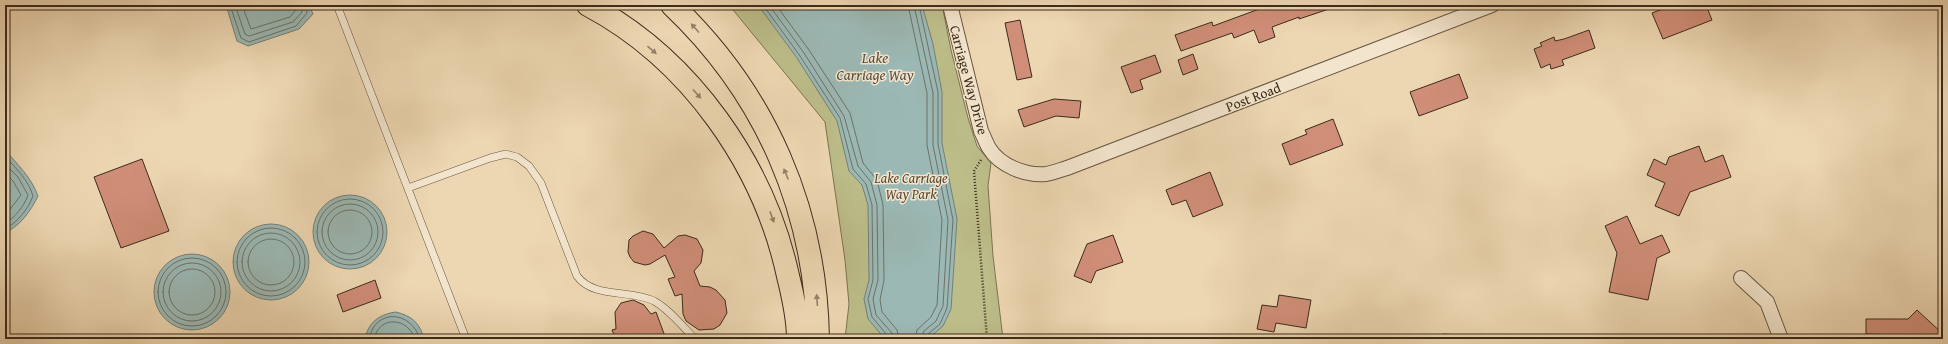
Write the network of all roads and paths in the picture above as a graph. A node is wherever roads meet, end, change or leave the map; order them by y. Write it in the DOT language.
graph roads {
  1 [pos="337,5"];
  2 [pos="588,5"];
  3 [pos="672,5"];
  4 [pos="950,5"];
  5 [pos="1492,5"];
  6 [pos="989,149"];
  7 [pos="1011,167"];
  8 [pos="408,188"];
  9 [pos="1741,278"];
  10 [pos="466,339"];
  11 [pos="695,339"];
  12 [pos="798,339"];
  13 [pos="818,339"];
  14 [pos="987,339"];
  15 [pos="1782,339"];
  1 -- 8 [label="lane"];
  2 -- 12 [label="highway, one-way"];
  13 -- 3 [label="highway, one-way"];
  4 -- 6 [label="street, Carriage Way Drive"];
  5 -- 7 [label="street, Post Road"];
  6 -- 7 [label="street, Carriage Way Drive"];
  6 -- 14 [label="path"];
  8 -- 10 [label="lane"];
  8 -- 11 [label="lane"];
  9 -- 15 [label="street"];
}
